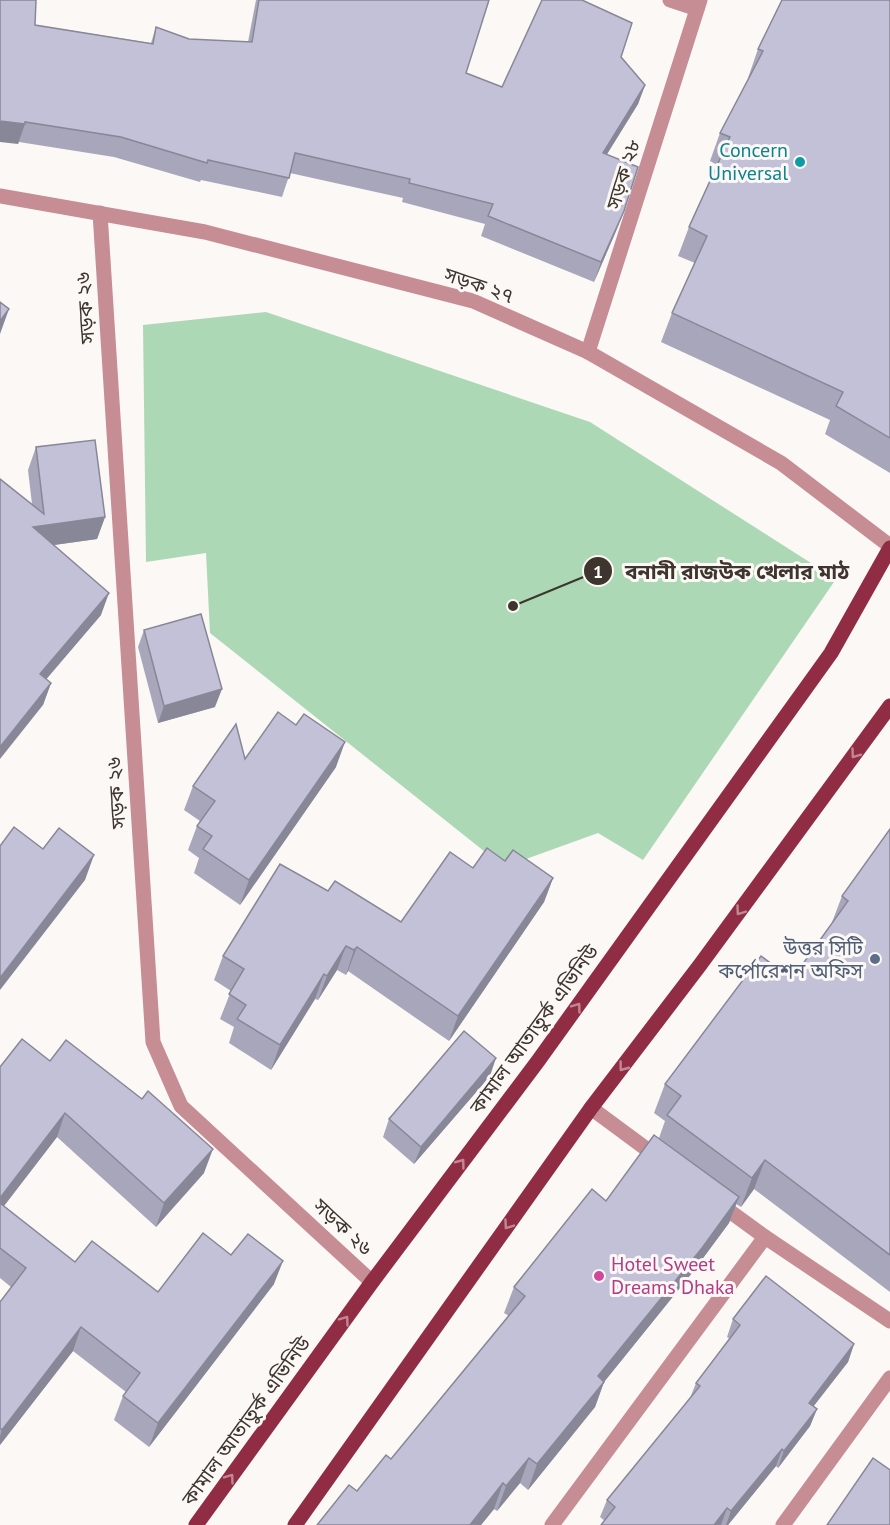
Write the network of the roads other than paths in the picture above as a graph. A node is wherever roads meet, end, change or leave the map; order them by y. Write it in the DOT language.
graph roads {
  1 [pos="670,0"];
  2 [pos="699,4"];
  3 [pos="0,196"];
  4 [pos="100,213"];
  5 [pos="588,352"];
  6 [pos="890,547"];
  7 [pos="890,706"];
  8 [pos="591,1108"];
  9 [pos="674,1169"];
  10 [pos="701,1190"];
  11 [pos="765,1237"];
  12 [pos="372,1282"];
  13 [pos="890,1321"];
  14 [pos="887,1388"];
  15 [pos="196,1525"];
  16 [pos="296,1525"];
  17 [pos="552,1525"];
  18 [pos="783,1525"];
  1 -- 2 [label="street, সড়ক ২৮"];
  2 -- 5 [label="street, সড়ক ২৮"];
  3 -- 4 [label="street, সড়ক ২৭"];
  4 -- 5 [label="street, সড়ক ২৭"];
  4 -- 12 [label="street, সড়ক ২৬"];
  5 -- 6 [label="street, সড়ক ২৭"];
  12 -- 6 [label="main road, কামাল আতাতুর্ক এভিনিউ, one-way"];
  7 -- 8 [label="main road, one-way"];
  8 -- 9 [label="street"];
  8 -- 16 [label="main road, one-way"];
  10 -- 11 [label="street"];
  11 -- 13 [label="street"];
  11 -- 17 [label="street"];
  15 -- 12 [label="main road, কামাল আতাতুর্ক এভিনিউ, one-way"];
  14 -- 18 [label="street"];
}
